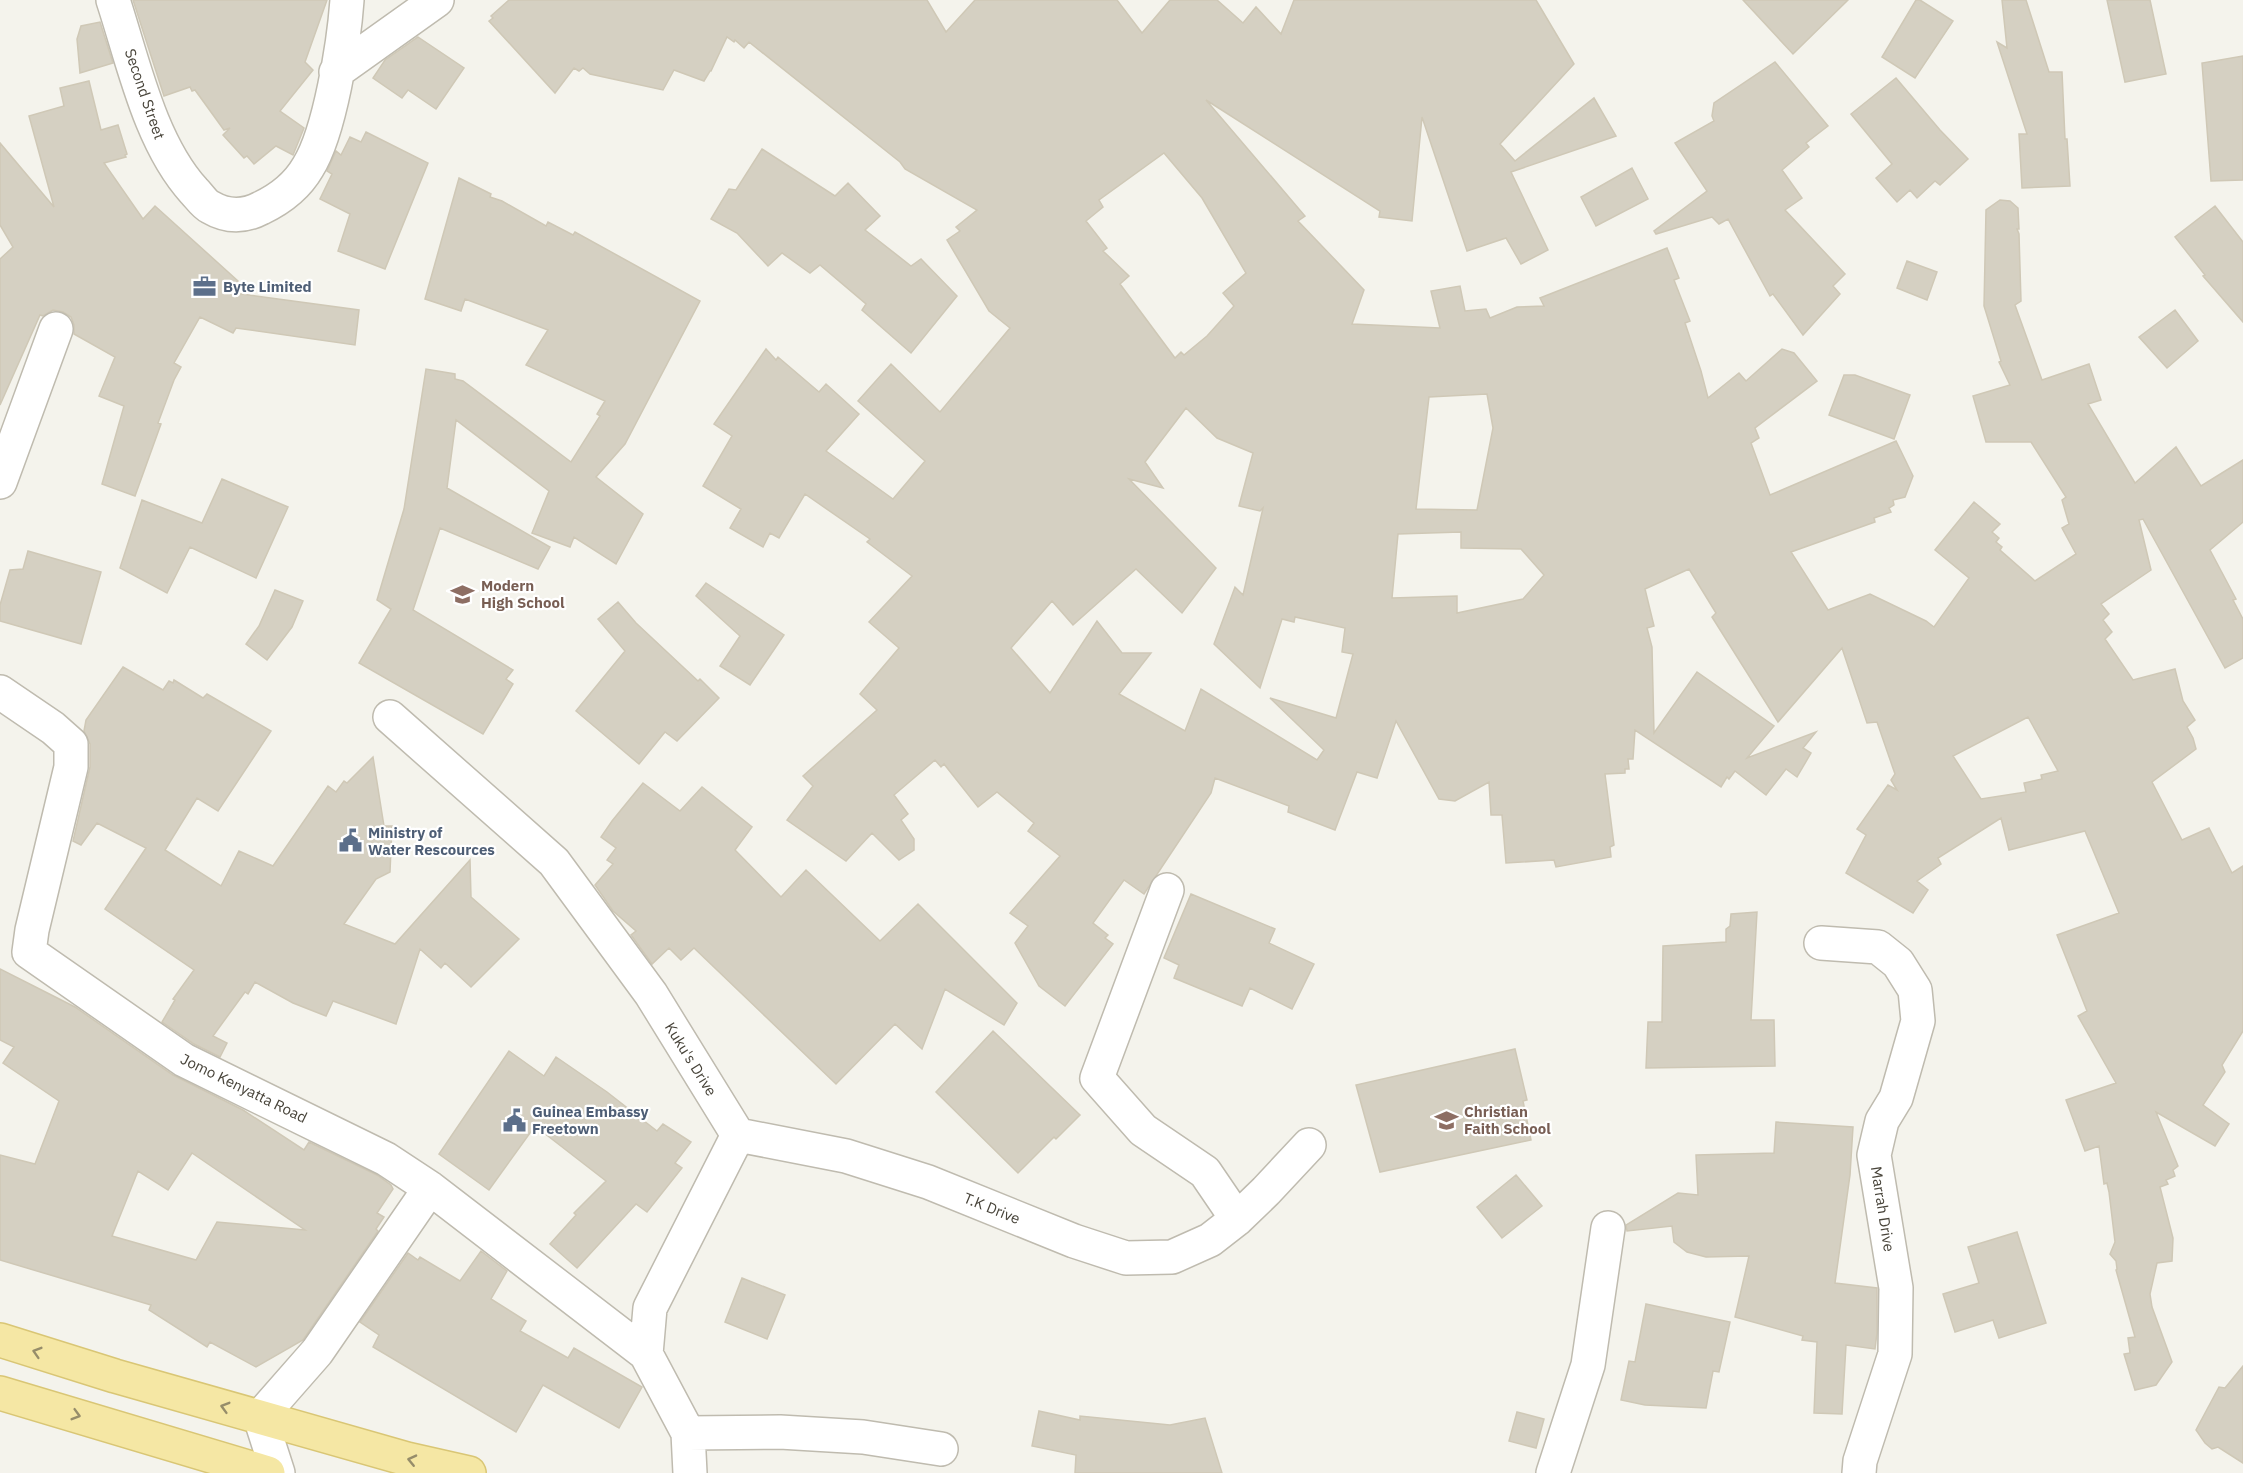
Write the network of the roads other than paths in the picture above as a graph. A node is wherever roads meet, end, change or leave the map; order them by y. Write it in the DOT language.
graph roads {
  1 [pos="113,0"];
  2 [pos="347,0"];
  3 [pos="437,0"];
  4 [pos="336,72"];
  5 [pos="56,329"];
  6 [pos="0,482"];
  7 [pos="0,692"];
  8 [pos="390,717"];
  9 [pos="1167,890"];
  10 [pos="1821,943"];
  11 [pos="738,1135"];
  12 [pos="1309,1145"];
  13 [pos="430,1188"];
  14 [pos="1237,1219"];
  15 [pos="1608,1228"];
  16 [pos="0,1340"];
  17 [pos="646,1354"];
  18 [pos="0,1393"];
  19 [pos="260,1417"];
  20 [pos="688,1433"];
  21 [pos="941,1449"];
  22 [pos="268,1473"];
  23 [pos="278,1473"];
  24 [pos="469,1473"];
  25 [pos="690,1473"];
  26 [pos="1553,1473"];
  27 [pos="1859,1473"];
  1 -- 4 [label="street, Second Street"];
  2 -- 4 [label="street, Second Street"];
  3 -- 4 [label="street"];
  5 -- 6 [label="street"];
  7 -- 13 [label="street, Jomo Kenyatta Road"];
  8 -- 11 [label="street, Kuku's Drive"];
  9 -- 14 [label="street"];
  10 -- 27 [label="street, Marrah Drive"];
  11 -- 14 [label="street, T.K Drive"];
  11 -- 17 [label="street"];
  12 -- 14 [label="street, T.K Drive"];
  13 -- 17 [label="street, Jomo Kenyatta Road"];
  13 -- 19 [label="street"];
  15 -- 26 [label="street"];
  19 -- 16 [label="main road, one-way"];
  17 -- 20 [label="street"];
  18 -- 22 [label="main road, one-way"];
  19 -- 23 [label="street"];
  24 -- 19 [label="main road, one-way"];
  20 -- 21 [label="street"];
  20 -- 25 [label="street"];
}
